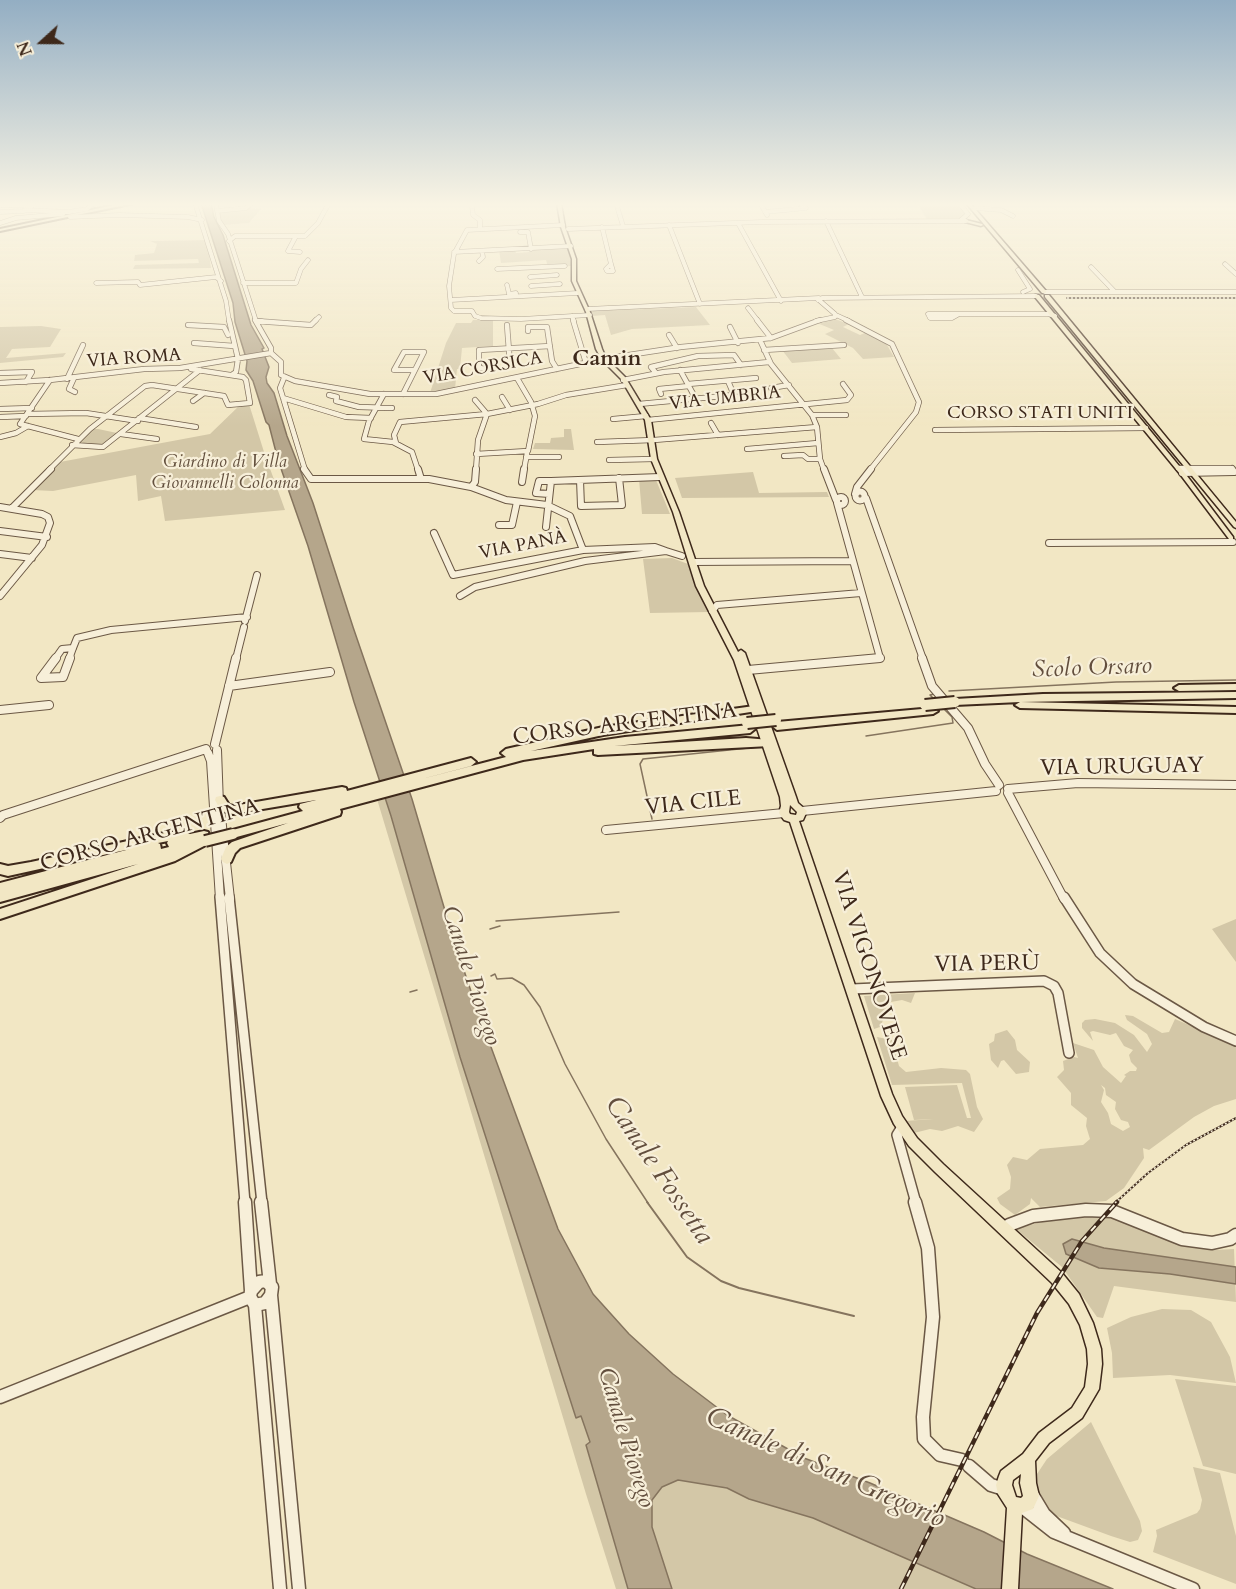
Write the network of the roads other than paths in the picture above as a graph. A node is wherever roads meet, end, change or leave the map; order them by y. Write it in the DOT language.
graph roads {
  1 [pos="215,277"];
  2 [pos="216,277"];
  3 [pos="220,277"];
  4 [pos="241,277"];
  5 [pos="298,277"];
  6 [pos="450,277"];
  7 [pos="530,277"];
  8 [pos="573,277"];
  9 [pos="689,277"];
  10 [pos="768,277"];
  11 [pos="855,277"];
  12 [pos="1022,277"];
  13 [pos="1024,277"];
  14 [pos="1101,277"];
  15 [pos="1034,279"];
  16 [pos="221,281"];
  17 [pos="96,283"];
  18 [pos="243,283"];
  19 [pos="560,284"];
  20 [pos="507,285"];
  21 [pos="531,286"];
  22 [pos="578,293"];
  23 [pos="1001,293"];
  24 [pos="1116,293"];
  25 [pos="1236,293"];
  26 [pos="533,294"];
  27 [pos="975,294"];
  28 [pos="1035,294"];
  29 [pos="1046,294"];
  30 [pos="1076,294"];
  31 [pos="1018,296"];
  32 [pos="865,297"];
  33 [pos="451,300"];
  34 [pos="822,300"];
  35 [pos="781,301"];
  36 [pos="700,304"];
  37 [pos="748,308"];
  38 [pos="587,309"];
  39 [pos="1051,313"];
  40 [pos="831,314"];
  41 [pos="959,314"];
  42 [pos="590,315"];
  43 [pos="572,316"];
  44 [pos="319,317"];
  45 [pos="1065,317"];
  46 [pos="256,321"];
  47 [pos="188,325"];
  48 [pos="507,325"];
  49 [pos="730,327"];
  50 [pos="528,331"];
  51 [pos="669,336"];
  52 [pos="771,338"];
  53 [pos="760,340"];
  54 [pos="233,343"];
  55 [pos="738,343"];
  56 [pos="194,344"];
  57 [pos="83,345"];
  58 [pos="844,345"];
  59 [pos="550,346"];
  60 [pos="508,348"];
  61 [pos="677,348"];
  62 [pos="764,350"];
  63 [pos="268,353"];
  64 [pos="241,357"];
  65 [pos="604,359"];
  66 [pos="769,362"];
  67 [pos="586,363"];
  68 [pos="510,364"];
  69 [pos="741,365"];
  70 [pos="188,366"];
  71 [pos="487,369"];
  72 [pos="556,369"];
  73 [pos="200,370"];
  74 [pos="414,370"];
  75 [pos="680,370"];
  76 [pos="0,373"];
  77 [pos="656,373"];
  78 [pos="233,374"];
  79 [pos="1103,376"];
  80 [pos="1113,376"];
  81 [pos="74,378"];
  82 [pos="284,378"];
  83 [pos="517,378"];
  84 [pos="756,378"];
  85 [pos="67,379"];
  86 [pos="50,380"];
  87 [pos="27,381"];
  88 [pos="728,381"];
  89 [pos="625,382"];
  90 [pos="0,383"];
  91 [pos="843,384"];
  92 [pos="688,385"];
  93 [pos="789,385"];
  94 [pos="772,387"];
  95 [pos="178,389"];
  96 [pos="748,390"];
  97 [pos="75,392"];
  98 [pos="733,392"];
  99 [pos="204,393"];
  100 [pos="384,394"];
  101 [pos="403,394"];
  102 [pos="662,394"];
  103 [pos="329,395"];
  104 [pos="502,397"];
  105 [pos="283,398"];
  106 [pos="696,399"];
  107 [pos="476,400"];
  108 [pos="193,401"];
  109 [pos="639,404"];
  110 [pos="805,404"];
  111 [pos="532,405"];
  112 [pos="32,408"];
  113 [pos="377,408"];
  114 [pos="392,408"];
  115 [pos="0,409"];
  116 [pos="510,410"];
  117 [pos="487,414"];
  118 [pos="27,415"];
  119 [pos="107,415"];
  120 [pos="846,415"];
  121 [pos="812,416"];
  122 [pos="0,417"];
  123 [pos="371,418"];
  124 [pos="647,418"];
  125 [pos="139,419"];
  126 [pos="613,419"];
  127 [pos="711,423"];
  128 [pos="28,426"];
  129 [pos="196,427"];
  130 [pos="817,427"];
  131 [pos="1146,428"];
  132 [pos="935,430"];
  133 [pos="121,434"];
  134 [pos="718,435"];
  135 [pos="0,437"];
  136 [pos="619,437"];
  137 [pos="157,438"];
  138 [pos="651,438"];
  139 [pos="78,439"];
  140 [pos="597,442"];
  141 [pos="396,443"];
  142 [pos="818,443"];
  143 [pos="72,445"];
  144 [pos="747,449"];
  145 [pos="476,454"];
  146 [pos="526,454"];
  147 [pos="784,456"];
  148 [pos="559,457"];
  149 [pos="609,459"];
  150 [pos="654,459"];
  151 [pos="820,459"];
  152 [pos="1180,470"];
  153 [pos="1192,470"];
  154 [pos="660,477"];
  155 [pos="619,478"];
  156 [pos="421,479"];
  157 [pos="580,480"];
  158 [pos="551,481"];
  159 [pos="522,482"];
  160 [pos="471,487"];
  161 [pos="549,494"];
  162 [pos="859,496"];
  163 [pos="840,500"];
  164 [pos="517,502"];
  165 [pos="547,505"];
  166 [pos="0,507"];
  167 [pos="12,508"];
  168 [pos="499,525"];
  169 [pos="1236,526"];
  170 [pos="546,527"];
  171 [pos="0,531"];
  172 [pos="434,533"];
  173 [pos="47,537"];
  174 [pos="1234,540"];
  175 [pos="1049,543"];
  176 [pos="583,550"];
  177 [pos="666,551"];
  178 [pos="0,554"];
  179 [pos="685,555"];
  180 [pos="33,558"];
  181 [pos="852,561"];
  182 [pos="257,575"];
  183 [pos="861,593"];
  184 [pos="0,596"];
  185 [pos="460,596"];
  186 [pos="713,608"];
  187 [pos="246,618"];
  188 [pos="73,648"];
  189 [pos="740,666"];
  190 [pos="748,670"];
  191 [pos="330,672"];
  192 [pos="229,686"];
  193 [pos="1236,687"];
  194 [pos="1236,697"];
  195 [pos="1020,698"];
  196 [pos="48,705"];
  197 [pos="1001,705"];
  198 [pos="958,706"];
  199 [pos="758,710"];
  200 [pos="1236,710"];
  201 [pos="0,711"];
  202 [pos="748,726"];
  203 [pos="769,742"];
  204 [pos="211,749"];
  205 [pos="501,754"];
  206 [pos="523,756"];
  207 [pos="423,778"];
  208 [pos="1236,785"];
  209 [pos="998,788"];
  210 [pos="1008,791"];
  211 [pos="364,794"];
  212 [pos="220,800"];
  213 [pos="792,811"];
  214 [pos="0,818"];
  215 [pos="606,830"];
  216 [pos="202,839"];
  217 [pos="227,859"];
  218 [pos="0,869"];
  219 [pos="0,888"];
  220 [pos="0,897"];
  221 [pos="0,914"];
  222 [pos="225,974"];
  223 [pos="239,979"];
  224 [pos="852,989"];
  225 [pos="240,993"];
  226 [pos="228,1001"];
  227 [pos="1236,1041"];
  228 [pos="1069,1053"];
  229 [pos="252,1118"];
  230 [pos="240,1123"];
  231 [pos="902,1126"];
  232 [pos="1006,1230"];
  233 [pos="1236,1235"];
  234 [pos="271,1289"];
  235 [pos="252,1298"];
  236 [pos="0,1397"];
  237 [pos="1028,1459"];
  238 [pos="1011,1473"];
  239 [pos="1029,1487"];
  240 [pos="1004,1489"];
  241 [pos="1018,1505"];
  242 [pos="1067,1536"];
  243 [pos="280,1589"];
  244 [pos="299,1589"];
  245 [pos="1010,1589"];
  246 [pos="1193,1589"];
  1 -- 17 [label="street"];
  2 -- 16 [label="street"];
  3 -- 16 [label="street"];
  4 -- 18 [label="street"];
  5 -- 18 [label="street"];
  6 -- 33 [label="street"];
  7 -- 21 [label="street"];
  8 -- 22 [label="main road, VIA VIGONOVESE"];
  9 -- 36 [label="street"];
  10 -- 35 [label="street"];
  11 -- 32 [label="street"];
  12 -- 23 [label="street"];
  13 -- 28 [label="main road, CORSO STATI UNITI"];
  14 -- 24 [label="street"];
  15 -- 29 [label="main road, CORSO STATI UNITI"];
  15 -- 30 [label="street"];
  16 -- 54 [label="street"];
  18 -- 46 [label="street"];
  19 -- 21 [label="street"];
  20 -- 26 [label="street"];
  21 -- 26 [label="street"];
  22 -- 26 [label="street"];
  22 -- 38 [label="main road, VIA VIGONOVESE"];
  23 -- 27 [label="street"];
  23 -- 28 [label="street"];
  24 -- 25 [label="street"];
  24 -- 30 [label="street"];
  26 -- 33 [label="street"];
  27 -- 31 [label="street"];
  27 -- 32 [label="street"];
  28 -- 29 [label="main road"];
  28 -- 31 [label="street"];
  28 -- 39 [label="main road, CORSO STATI UNITI"];
  29 -- 30 [label="street"];
  29 -- 45 [label="main road, CORSO STATI UNITI"];
  30 -- 45 [label="street"];
  31 -- 39 [label="street"];
  32 -- 34 [label="street"];
  33 -- 43 [label="street"];
  34 -- 35 [label="street"];
  34 -- 40 [label="street"];
  35 -- 36 [label="street"];
  36 -- 38 [label="street"];
  37 -- 52 [label="street"];
  38 -- 42 [label="main road, VIA VIGONOVESE"];
  39 -- 41 [label="street"];
  39 -- 79 [label="main road, CORSO STATI UNITI"];
  40 -- 52 [label="street, VIA CORSICA"];
  40 -- 162 [label="street"];
  41 -- 41 [label="street"];
  42 -- 43 [label="street"];
  42 -- 65 [label="main road, VIA VIGONOVESE"];
  43 -- 67 [label="street"];
  44 -- 46 [label="street"];
  45 -- 80 [label="main road, CORSO STATI UNITI"];
  46 -- 63 [label="street"];
  47 -- 54 [label="street"];
  48 -- 60 [label="street"];
  49 -- 55 [label="street"];
  50 -- 59 [label="street"];
  51 -- 61 [label="street"];
  52 -- 53 [label="street, VIA CORSICA"];
  53 -- 55 [label="street, VIA CORSICA"];
  53 -- 62 [label="street"];
  54 -- 56 [label="street"];
  54 -- 64 [label="street"];
  55 -- 61 [label="street, VIA CORSICA"];
  57 -- 85 [label="street, VIA ROMA"];
  58 -- 62 [label="street"];
  59 -- 60 [label="street"];
  59 -- 72 [label="street"];
  60 -- 68 [label="street"];
  60 -- 71 [label="street"];
  61 -- 65 [label="street, VIA CORSICA"];
  62 -- 66 [label="street"];
  63 -- 64 [label="street"];
  63 -- 82 [label="street"];
  64 -- 70 [label="street"];
  64 -- 78 [label="street"];
  65 -- 67 [label="street, VIA CORSICA"];
  65 -- 89 [label="main road, VIA VIGONOVESE"];
  66 -- 69 [label="street"];
  66 -- 93 [label="street"];
  67 -- 72 [label="street, VIA CORSICA"];
  69 -- 75 [label="street"];
  69 -- 77 [label="street"];
  70 -- 73 [label="street, VIA ROMA"];
  70 -- 81 [label="street, VIA ROMA"];
  72 -- 83 [label="street, VIA CORSICA"];
  73 -- 78 [label="street, VIA ROMA"];
  73 -- 95 [label="street"];
  74 -- 74 [label="street"];
  74 -- 101 [label="street"];
  75 -- 77 [label="street"];
  75 -- 92 [label="street"];
  76 -- 87 [label="street"];
  77 -- 89 [label="street"];
  78 -- 99 [label="street"];
  79 -- 80 [label="street, CORSO STATI UNITI"];
  79 -- 131 [label="main road, CORSO STATI UNITI"];
  80 -- 153 [label="main road, CORSO STATI UNITI"];
  81 -- 85 [label="street, VIA ROMA"];
  81 -- 97 [label="street, VIA ROMA"];
  82 -- 100 [label="street, VIA CORSICA"];
  82 -- 105 [label="street"];
  83 -- 101 [label="street, VIA CORSICA"];
  83 -- 111 [label="street"];
  84 -- 88 [label="street"];
  85 -- 86 [label="street, VIA ROMA"];
  86 -- 87 [label="street, VIA ROMA"];
  86 -- 112 [label="street"];
  87 -- 90 [label="street, VIA ROMA"];
  88 -- 92 [label="street"];
  88 -- 98 [label="street"];
  89 -- 109 [label="main road, VIA VIGONOVESE"];
  89 -- 111 [label="street"];
  91 -- 110 [label="street, VIA UMBRIA"];
  92 -- 102 [label="street"];
  92 -- 106 [label="street"];
  93 -- 94 [label="street"];
  93 -- 110 [label="street"];
  95 -- 99 [label="street"];
  95 -- 119 [label="street"];
  95 -- 125 [label="street"];
  96 -- 98 [label="street"];
  98 -- 106 [label="street"];
  99 -- 108 [label="street"];
  100 -- 101 [label="street, VIA CORSICA"];
  100 -- 113 [label="street"];
  103 -- 113 [label="street"];
  104 -- 116 [label="street"];
  105 -- 123 [label="street"];
  105 -- 156 [label="street, VIA PANÀ"];
  106 -- 109 [label="street"];
  107 -- 117 [label="street"];
  109 -- 124 [label="main road, VIA VIGONOVESE"];
  110 -- 121 [label="street"];
  110 -- 124 [label="street, VIA UMBRIA"];
  111 -- 116 [label="street"];
  111 -- 146 [label="street"];
  112 -- 115 [label="street"];
  112 -- 118 [label="street"];
  113 -- 114 [label="street"];
  113 -- 123 [label="street"];
  116 -- 117 [label="street"];
  117 -- 141 [label="street"];
  117 -- 145 [label="street"];
  118 -- 119 [label="street"];
  118 -- 122 [label="street"];
  118 -- 128 [label="street"];
  119 -- 125 [label="street"];
  119 -- 139 [label="street"];
  120 -- 121 [label="street"];
  121 -- 130 [label="street"];
  123 -- 141 [label="street"];
  124 -- 126 [label="street"];
  124 -- 138 [label="main road, VIA VIGONOVESE"];
  125 -- 129 [label="street"];
  125 -- 133 [label="street"];
  127 -- 134 [label="street"];
  128 -- 135 [label="street"];
  128 -- 139 [label="street"];
  130 -- 134 [label="street"];
  130 -- 142 [label="street"];
  131 -- 132 [label="street, CORSO STATI UNITI"];
  131 -- 152 [label="main road, CORSO STATI UNITI"];
  133 -- 137 [label="street"];
  133 -- 143 [label="street"];
  134 -- 138 [label="street"];
  136 -- 138 [label="street"];
  138 -- 140 [label="street"];
  138 -- 150 [label="main road, VIA VIGONOVESE"];
  139 -- 143 [label="street"];
  141 -- 156 [label="street"];
  142 -- 144 [label="street"];
  142 -- 151 [label="street"];
  143 -- 167 [label="street"];
  145 -- 146 [label="street"];
  145 -- 160 [label="street"];
  146 -- 148 [label="street"];
  146 -- 159 [label="street"];
  147 -- 151 [label="street"];
  149 -- 150 [label="street"];
  150 -- 154 [label="main road, VIA VIGONOVESE"];
  151 -- 163 [label="street"];
  152 -- 153 [label="street"];
  152 -- 174 [label="main road, CORSO STATI UNITI"];
  153 -- 153 [label="street"];
  153 -- 169 [label="main road, CORSO STATI UNITI"];
  154 -- 155 [label="street"];
  154 -- 179 [label="main road, VIA VIGONOVESE"];
  155 -- 157 [label="street"];
  155 -- 157 [label="street"];
  156 -- 160 [label="street, VIA PANÀ"];
  157 -- 158 [label="street"];
  158 -- 161 [label="street"];
  158 -- 161 [label="street"];
  160 -- 164 [label="street, VIA PANÀ"];
  161 -- 165 [label="street"];
  162 -- 163 [label="street"];
  162 -- 209 [label="street"];
  163 -- 181 [label="street"];
  164 -- 165 [label="street, VIA PANÀ"];
  164 -- 168 [label="street, VIA PANÀ"];
  165 -- 170 [label="street, VIA PANÀ"];
  165 -- 176 [label="street, VIA PANÀ"];
  166 -- 167 [label="street"];
  167 -- 173 [label="street"];
  171 -- 173 [label="street"];
  172 -- 176 [label="street, VIA PANÀ"];
  173 -- 180 [label="street"];
  174 -- 175 [label="street, CORSO STATI UNITI"];
  176 -- 177 [label="street"];
  177 -- 179 [label="street"];
  177 -- 185 [label="street, VIA PANÀ"];
  178 -- 180 [label="street"];
  179 -- 181 [label="street"];
  179 -- 186 [label="main road, VIA VIGONOVESE"];
  180 -- 184 [label="street"];
  181 -- 183 [label="street"];
  182 -- 187 [label="street"];
  183 -- 186 [label="street"];
  183 -- 190 [label="street"];
  186 -- 189 [label="main road, VIA VIGONOVESE"];
  186 -- 190 [label="main road, VIA VIGONOVESE"];
  187 -- 188 [label="street"];
  187 -- 192 [label="street"];
  188 -- 188 [label="street"];
  189 -- 190 [label="main road"];
  189 -- 199 [label="main road, VIA VIGONOVESE"];
  190 -- 199 [label="main road, VIA VIGONOVESE"];
  191 -- 192 [label="street"];
  192 -- 204 [label="street"];
  193 -- 195 [label="highway"];
  194 -- 195 [label="highway, CORSO ARGENTINA"];
  194 -- 197 [label="highway, CORSO ARGENTINA"];
  195 -- 198 [label="highway, CORSO ARGENTINA"];
  196 -- 201 [label="street"];
  197 -- 198 [label="highway, CORSO ARGENTINA"];
  197 -- 200 [label="highway"];
  198 -- 202 [label="highway, CORSO ARGENTINA"];
  199 -- 203 [label="main road, VIA VIGONOVESE"];
  199 -- 205 [label="highway"];
  202 -- 205 [label="highway, CORSO ARGENTINA"];
  202 -- 206 [label="highway, CORSO ARGENTINA"];
  203 -- 206 [label="highway"];
  203 -- 213 [label="main road, VIA VIGONOVESE"];
  204 -- 212 [label="street"];
  204 -- 214 [label="street"];
  204 -- 222 [label="street"];
  205 -- 207 [label="highway, CORSO ARGENTINA"];
  206 -- 207 [label="highway, CORSO ARGENTINA"];
  207 -- 211 [label="highway, CORSO ARGENTINA"];
  208 -- 210 [label="street, VIA URUGUAY"];
  209 -- 210 [label="street, VIA URUGUAY"];
  209 -- 213 [label="street, VIA URUGUAY"];
  210 -- 227 [label="street"];
  211 -- 212 [label="highway"];
  211 -- 216 [label="highway, CORSO ARGENTINA, bridge"];
  211 -- 217 [label="highway"];
  212 -- 217 [label="street"];
  213 -- 215 [label="street, VIA CILE"];
  213 -- 224 [label="main road, VIA VIGONOVESE"];
  216 -- 218 [label="highway"];
  216 -- 219 [label="highway, CORSO ARGENTINA"];
  216 -- 220 [label="highway, CORSO ARGENTINA"];
  216 -- 221 [label="highway"];
  217 -- 223 [label="street"];
  222 -- 223 [label="street"];
  222 -- 226 [label="street"];
  223 -- 225 [label="street"];
  224 -- 228 [label="street, VIA PERÙ"];
  224 -- 231 [label="main road, VIA VIGONOVESE"];
  225 -- 226 [label="street"];
  225 -- 229 [label="street"];
  226 -- 230 [label="street"];
  229 -- 230 [label="street"];
  229 -- 234 [label="street"];
  230 -- 235 [label="street"];
  231 -- 232 [label="main road, VIA VIGONOVESE"];
  231 -- 240 [label="street, VIA VIGONOVESE"];
  232 -- 233 [label="street"];
  232 -- 237 [label="main road, VIA VIGONOVESE"];
  234 -- 235 [label="street"];
  234 -- 235 [label="street"];
  234 -- 244 [label="street"];
  235 -- 236 [label="street"];
  235 -- 243 [label="street"];
  237 -- 238 [label="main road, VIA VIGONOVESE"];
  237 -- 239 [label="main road"];
  238 -- 239 [label="main road"];
  238 -- 240 [label="main road, VIA VIGONOVESE"];
  239 -- 241 [label="main road"];
  239 -- 242 [label="street"];
  240 -- 241 [label="main road, VIA VIGONOVESE"];
  241 -- 242 [label="street"];
  241 -- 245 [label="main road"];
  242 -- 246 [label="street"];
}
